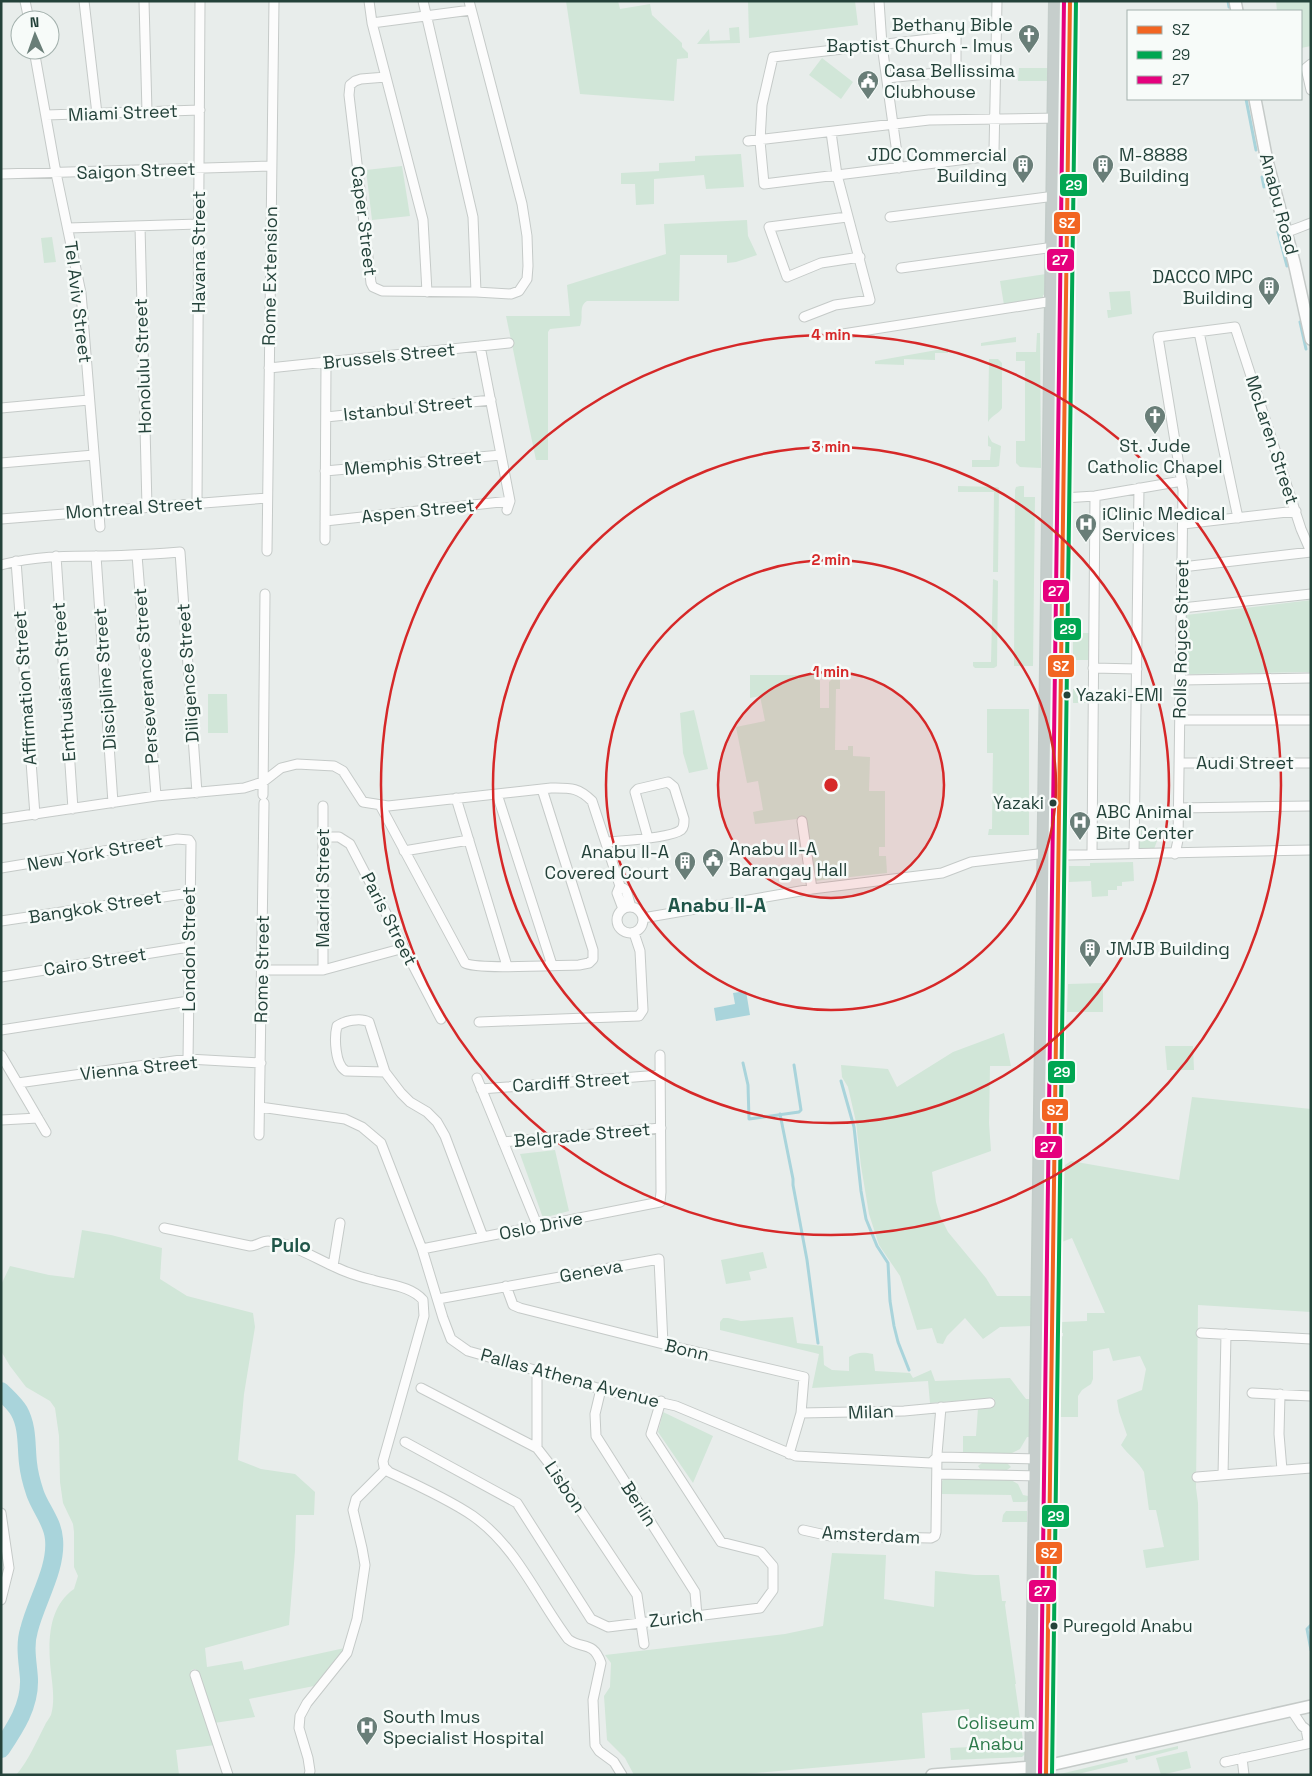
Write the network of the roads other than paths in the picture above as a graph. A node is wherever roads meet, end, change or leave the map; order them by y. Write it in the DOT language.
graph roads {
  1 [pos="84,1"];
  2 [pos="144,1"];
  3 [pos="200,1"];
  4 [pos="274,1"];
  5 [pos="369,1"];
  6 [pos="423,1"];
  7 [pos="879,1"];
  8 [pos="997,1"];
  9 [pos="1057,1"];
  10 [pos="1070,1"];
  11 [pos="470,5"];
  12 [pos="425,16"];
  13 [pos="372,23"];
  14 [pos="882,45"];
  15 [pos="36,60"];
  16 [pos="1309,65"];
  17 [pos="386,77"];
  18 [pos="887,78"];
  19 [pos="1311,90"];
  20 [pos="1255,100"];
  21 [pos="200,110"];
  22 [pos="148,112"];
  23 [pos="97,114"];
  24 [pos="46,116"];
  25 [pos="995,118"];
  26 [pos="1062,118"];
  27 [pos="893,126"];
  28 [pos="831,132"];
  29 [pos="760,140"];
  30 [pos="748,141"];
  31 [pos="271,166"];
  32 [pos="899,168"];
  33 [pos="199,169"];
  34 [pos="56,173"];
  35 [pos="1,174"];
  36 [pos="837,175"];
  37 [pos="1054,196"];
  38 [pos="890,216"];
  39 [pos="847,217"];
  40 [pos="1311,223"];
  41 [pos="199,224"];
  42 [pos="140,226"];
  43 [pos="68,228"];
  44 [pos="1299,229"];
  45 [pos="1311,230"];
  46 [pos="1285,232"];
  47 [pos="1060,248"];
  48 [pos="860,257"];
  49 [pos="901,268"];
  50 [pos="427,292"];
  51 [pos="476,292"];
  52 [pos="1060,301"];
  53 [pos="804,317"];
  54 [pos="1198,332"];
  55 [pos="830,336"];
  56 [pos="1311,339"];
  57 [pos="509,343"];
  58 [pos="480,346"];
  59 [pos="326,363"];
  60 [pos="269,368"];
  61 [pos="89,400"];
  62 [pos="490,400"];
  63 [pos="1,408"];
  64 [pos="326,417"];
  65 [pos="94,455"];
  66 [pos="501,455"];
  67 [pos="1,463"];
  68 [pos="325,471"];
  69 [pos="1182,482"];
  70 [pos="1139,488"];
  71 [pos="1095,496"];
  72 [pos="267,498"];
  73 [pos="1063,498"];
  74 [pos="197,503"];
  75 [pos="147,507"];
  76 [pos="99,510"];
  77 [pos="1296,511"];
  78 [pos="1238,518"];
  79 [pos="1,519"];
  80 [pos="325,521"];
  81 [pos="1183,524"];
  82 [pos="100,527"];
  83 [pos="325,540"];
  84 [pos="267,551"];
  85 [pos="1311,552"];
  86 [pos="137,555"];
  87 [pos="56,556"];
  88 [pos="96,556"];
  89 [pos="16,561"];
  90 [pos="1,565"];
  91 [pos="1182,567"];
  92 [pos="265,594"];
  93 [pos="1311,594"];
  94 [pos="1182,608"];
  95 [pos="1093,668"];
  96 [pos="1136,669"];
  97 [pos="1311,678"];
  98 [pos="1181,680"];
  99 [pos="1180,720"];
  100 [pos="1311,720"];
  101 [pos="1180,763"];
  102 [pos="1311,763"];
  103 [pos="262,782"];
  104 [pos="542,789"];
  105 [pos="197,793"];
  106 [pos="497,794"];
  107 [pos="156,796"];
  108 [pos="456,798"];
  109 [pos="113,802"];
  110 [pos="380,805"];
  111 [pos="323,806"];
  112 [pos="1311,806"];
  113 [pos="1179,808"];
  114 [pos="73,809"];
  115 [pos="34,815"];
  116 [pos="1,819"];
  117 [pos="802,821"];
  118 [pos="323,837"];
  119 [pos="648,838"];
  120 [pos="189,840"];
  121 [pos="469,840"];
  122 [pos="606,842"];
  123 [pos="1311,850"];
  124 [pos="404,851"];
  125 [pos="1052,853"];
  126 [pos="1092,854"];
  127 [pos="1134,854"];
  128 [pos="1176,854"];
  129 [pos="1,868"];
  130 [pos="812,889"];
  131 [pos="190,893"];
  132 [pos="627,908"];
  133 [pos="643,918"];
  134 [pos="1,921"];
  135 [pos="634,933"];
  136 [pos="189,947"];
  137 [pos="404,948"];
  138 [pos="552,965"];
  139 [pos="507,966"];
  140 [pos="263,970"];
  141 [pos="323,970"];
  142 [pos="1,977"];
  143 [pos="189,1000"];
  144 [pos="441,1019"];
  145 [pos="479,1022"];
  146 [pos="1,1030"];
  147 [pos="1,1055"];
  148 [pos="660,1055"];
  149 [pos="188,1059"];
  150 [pos="261,1063"];
  151 [pos="385,1072"];
  152 [pos="660,1075"];
  153 [pos="477,1078"];
  154 [pos="18,1082"];
  155 [pos="482,1089"];
  156 [pos="260,1107"];
  157 [pos="38,1118"];
  158 [pos="1,1120"];
  159 [pos="661,1128"];
  160 [pos="46,1132"];
  161 [pos="259,1135"];
  162 [pos="503,1142"];
  163 [pos="340,1224"];
  164 [pos="538,1227"];
  165 [pos="164,1228"];
  166 [pos="483,1238"];
  167 [pos="422,1249"];
  168 [pos="333,1266"];
  169 [pos="506,1286"];
  170 [pos="438,1299"];
  171 [pos="1201,1332"];
  172 [pos="1226,1334"];
  173 [pos="1311,1339"];
  174 [pos="663,1344"];
  175 [pos="537,1372"];
  176 [pos="421,1388"];
  177 [pos="601,1389"];
  178 [pos="1252,1393"];
  179 [pos="1280,1394"];
  180 [pos="1311,1396"];
  181 [pos="660,1401"];
  182 [pos="990,1403"];
  183 [pos="941,1407"];
  184 [pos="801,1413"];
  185 [pos="404,1442"];
  186 [pos="536,1448"];
  187 [pos="789,1454"];
  188 [pos="1044,1459"];
  189 [pos="934,1460"];
  190 [pos="1311,1468"];
  191 [pos="385,1470"];
  192 [pos="1282,1470"];
  193 [pos="937,1474"];
  194 [pos="1223,1475"];
  195 [pos="1044,1476"];
  196 [pos="1197,1477"];
  197 [pos="1,1515"];
  198 [pos="804,1530"];
  199 [pos="4,1551"];
  200 [pos="3,1587"];
  201 [pos="1,1600"];
  202 [pos="697,1616"];
  203 [pos="641,1623"];
  204 [pos="644,1644"];
  205 [pos="195,1675"];
  206 [pos="1311,1706"];
  207 [pos="1292,1711"];
  208 [pos="1308,1730"];
  209 [pos="1311,1743"];
  210 [pos="1242,1758"];
  211 [pos="1225,1762"];
  212 [pos="1039,1770"];
  213 [pos="228,1775"];
  214 [pos="309,1775"];
  215 [pos="622,1775"];
  216 [pos="932,1775"];
  217 [pos="1244,1775"];
  1 -- 23 [label="street"];
  2 -- 22 [label="street"];
  3 -- 21 [label="street, Havana Street"];
  4 -- 31 [label="street, Rome Extension"];
  5 -- 13 [label="street"];
  6 -- 12 [label="street"];
  7 -- 14 [label="street"];
  8 -- 25 [label="street"];
  9 -- 26 [label="highway"];
  10 -- 26 [label="highway"];
  11 -- 12 [label="street"];
  11 -- 51 [label="street, Caper Street"];
  12 -- 13 [label="street"];
  12 -- 51 [label="street"];
  13 -- 17 [label="street"];
  14 -- 18 [label="street"];
  14 -- 18 [label="street"];
  14 -- 29 [label="street"];
  15 -- 24 [label="street, Tel Aviv Street"];
  16 -- 19 [label="street"];
  17 -- 50 [label="street"];
  17 -- 50 [label="street, Caper Street"];
  18 -- 27 [label="street"];
  20 -- 46 [label="street, Anabu Road"];
  21 -- 22 [label="street, Miami Street"];
  21 -- 33 [label="street, Havana Street"];
  22 -- 23 [label="street, Miami Street"];
  23 -- 24 [label="street, Miami Street"];
  24 -- 34 [label="street, Tel Aviv Street"];
  25 -- 26 [label="street"];
  25 -- 27 [label="street"];
  25 -- 32 [label="street"];
  26 -- 37 [label="highway"];
  26 -- 47 [label="highway"];
  27 -- 28 [label="street"];
  27 -- 32 [label="street"];
  28 -- 29 [label="street"];
  28 -- 36 [label="street"];
  29 -- 30 [label="street"];
  29 -- 36 [label="street"];
  31 -- 33 [label="street, Saigon Street"];
  31 -- 60 [label="street, Rome Extension"];
  32 -- 36 [label="street"];
  33 -- 34 [label="street, Saigon Street"];
  33 -- 41 [label="street, Havana Street"];
  34 -- 35 [label="street, Saigon Street"];
  34 -- 43 [label="street, Tel Aviv Street"];
  36 -- 39 [label="street"];
  37 -- 38 [label="street"];
  37 -- 47 [label="highway"];
  39 -- 48 [label="street"];
  39 -- 48 [label="street"];
  40 -- 44 [label="street"];
  41 -- 42 [label="street"];
  41 -- 74 [label="street, Havana Street"];
  42 -- 43 [label="street"];
  42 -- 75 [label="street, Honolulu Street"];
  43 -- 61 [label="street, Tel Aviv Street"];
  44 -- 45 [label="street"];
  44 -- 46 [label="street"];
  46 -- 56 [label="street, Anabu Road"];
  47 -- 49 [label="street"];
  47 -- 52 [label="highway"];
  48 -- 53 [label="street"];
  50 -- 51 [label="street, Caper Street"];
  52 -- 55 [label="street"];
  52 -- 73 [label="highway"];
  52 -- 125 [label="highway"];
  54 -- 69 [label="street, Rolls Royce Street"];
  54 -- 77 [label="street, McLaren Street"];
  54 -- 78 [label="street"];
  57 -- 58 [label="street, Brussels Street"];
  58 -- 59 [label="street, Brussels Street"];
  58 -- 62 [label="street"];
  59 -- 60 [label="street, Brussels Street"];
  59 -- 64 [label="street"];
  60 -- 72 [label="street, Rome Extension"];
  61 -- 63 [label="street"];
  61 -- 65 [label="street, Tel Aviv Street"];
  62 -- 64 [label="street, Istanbul Street"];
  62 -- 66 [label="street"];
  64 -- 68 [label="street"];
  65 -- 67 [label="street"];
  65 -- 76 [label="street, Tel Aviv Street"];
  66 -- 68 [label="street, Memphis Street"];
  66 -- 80 [label="street, Aspen Street"];
  68 -- 80 [label="street"];
  69 -- 70 [label="street"];
  69 -- 81 [label="street, Rolls Royce Street"];
  70 -- 71 [label="street"];
  70 -- 96 [label="street"];
  71 -- 73 [label="street"];
  71 -- 95 [label="street"];
  72 -- 74 [label="street, Montreal Street"];
  72 -- 84 [label="street, Rome Extension"];
  73 -- 125 [label="highway"];
  74 -- 75 [label="street, Montreal Street"];
  75 -- 76 [label="street, Montreal Street"];
  76 -- 79 [label="street, Montreal Street"];
  76 -- 82 [label="street, Tel Aviv Street"];
  77 -- 78 [label="street"];
  77 -- 85 [label="street, McLaren Street"];
  78 -- 81 [label="street"];
  80 -- 83 [label="street"];
  81 -- 91 [label="street, Rolls Royce Street"];
  85 -- 91 [label="street"];
  86 -- 88 [label="street"];
  86 -- 105 [label="street, Diligence Street"];
  86 -- 107 [label="street, Perseverance Street"];
  87 -- 88 [label="street"];
  87 -- 89 [label="street"];
  87 -- 114 [label="street, Enthusiasm Street"];
  88 -- 109 [label="street, Discipline Street"];
  89 -- 90 [label="street"];
  89 -- 115 [label="street, Affirmation Street"];
  91 -- 94 [label="street, Rolls Royce Street"];
  92 -- 103 [label="street, Rome Street"];
  93 -- 94 [label="street"];
  94 -- 98 [label="street, Rolls Royce Street"];
  95 -- 96 [label="street"];
  95 -- 126 [label="street"];
  96 -- 127 [label="street"];
  97 -- 98 [label="street"];
  98 -- 99 [label="street, Rolls Royce Street"];
  99 -- 100 [label="street"];
  99 -- 101 [label="street, Rolls Royce Street"];
  101 -- 102 [label="street, Audi Street"];
  101 -- 113 [label="street, Rolls Royce Street"];
  103 -- 105 [label="street"];
  103 -- 110 [label="street"];
  103 -- 140 [label="street, Rome Street"];
  104 -- 106 [label="street"];
  104 -- 122 [label="street"];
  104 -- 138 [label="street"];
  105 -- 107 [label="street"];
  106 -- 108 [label="street"];
  106 -- 138 [label="street"];
  107 -- 109 [label="street"];
  108 -- 110 [label="street"];
  108 -- 121 [label="street"];
  109 -- 114 [label="street"];
  110 -- 124 [label="street"];
  111 -- 118 [label="street, Madrid Street"];
  112 -- 113 [label="street"];
  113 -- 128 [label="street, Rolls Royce Street"];
  114 -- 115 [label="street"];
  115 -- 116 [label="street"];
  117 -- 130 [label="street"];
  118 -- 137 [label="street, Paris Street"];
  118 -- 141 [label="street, Madrid Street"];
  119 -- 119 [label="street"];
  119 -- 122 [label="street"];
  120 -- 129 [label="street, New York Street"];
  120 -- 131 [label="street, London Street"];
  121 -- 124 [label="street"];
  121 -- 139 [label="street"];
  122 -- 132 [label="street"];
  123 -- 128 [label="street"];
  124 -- 139 [label="street"];
  125 -- 126 [label="street"];
  125 -- 130 [label="street"];
  125 -- 188 [label="highway"];
  126 -- 127 [label="street"];
  127 -- 128 [label="street"];
  130 -- 133 [label="street"];
  131 -- 134 [label="street, Bangkok Street"];
  131 -- 136 [label="street, London Street"];
  132 -- 133 [label="street"];
  132 -- 135 [label="street"];
  133 -- 135 [label="street"];
  135 -- 145 [label="street"];
  136 -- 142 [label="street, Cairo Street"];
  136 -- 143 [label="street, London Street"];
  137 -- 141 [label="street"];
  137 -- 144 [label="street, Paris Street"];
  138 -- 139 [label="street"];
  140 -- 141 [label="street"];
  140 -- 150 [label="street, Rome Street"];
  143 -- 146 [label="street"];
  143 -- 149 [label="street, London Street"];
  147 -- 154 [label="street"];
  148 -- 152 [label="street"];
  149 -- 150 [label="street, Vienna Street"];
  149 -- 154 [label="street, Vienna Street"];
  150 -- 156 [label="street, Rome Street"];
  151 -- 151 [label="street"];
  151 -- 166 [label="street"];
  152 -- 155 [label="street, Cardiff Street"];
  152 -- 159 [label="street"];
  153 -- 155 [label="street"];
  154 -- 157 [label="street"];
  155 -- 162 [label="street"];
  156 -- 161 [label="street, Rome Street"];
  156 -- 167 [label="street, Pallas Athena Avenue"];
  157 -- 158 [label="street"];
  157 -- 160 [label="street"];
  159 -- 162 [label="street, Belgrade Street"];
  159 -- 164 [label="street, Oslo Drive"];
  162 -- 164 [label="street"];
  163 -- 168 [label="street"];
  164 -- 166 [label="street, Oslo Drive"];
  165 -- 168 [label="street"];
  166 -- 167 [label="street, Oslo Drive"];
  167 -- 170 [label="street, Pallas Athena Avenue"];
  168 -- 191 [label="street"];
  169 -- 170 [label="street, Geneva"];
  169 -- 174 [label="street, Bonn"];
  169 -- 174 [label="street, Geneva"];
  170 -- 175 [label="street, Pallas Athena Avenue"];
  171 -- 172 [label="street"];
  172 -- 173 [label="street"];
  172 -- 194 [label="street"];
  174 -- 184 [label="street, Bonn"];
  175 -- 177 [label="street, Pallas Athena Avenue"];
  175 -- 186 [label="street"];
  176 -- 186 [label="street, Lisbon"];
  177 -- 181 [label="street, Pallas Athena Avenue"];
  177 -- 202 [label="street, Berlin"];
  178 -- 179 [label="street"];
  179 -- 180 [label="street"];
  179 -- 192 [label="street"];
  181 -- 187 [label="street, Pallas Athena Avenue"];
  181 -- 202 [label="street, Zurich"];
  182 -- 183 [label="street, Milan"];
  183 -- 184 [label="street, Milan"];
  183 -- 189 [label="street"];
  184 -- 187 [label="street, Bonn"];
  185 -- 203 [label="street, Zurich"];
  186 -- 203 [label="street, Lisbon"];
  187 -- 189 [label="street, Pallas Athena Avenue"];
  188 -- 189 [label="street, Pallas Athena Avenue"];
  188 -- 195 [label="highway"];
  189 -- 193 [label="street"];
  190 -- 192 [label="street"];
  191 -- 214 [label="street"];
  191 -- 215 [label="street"];
  192 -- 194 [label="street"];
  193 -- 195 [label="street"];
  193 -- 198 [label="street, Amsterdam"];
  194 -- 196 [label="street"];
  195 -- 212 [label="highway"];
  197 -- 199 [label="street"];
  199 -- 200 [label="street"];
  200 -- 201 [label="street"];
  202 -- 203 [label="street, Zurich"];
  203 -- 204 [label="street, Lisbon"];
  205 -- 213 [label="street"];
  206 -- 207 [label="street"];
  207 -- 208 [label="street"];
  207 -- 212 [label="street"];
  208 -- 209 [label="street"];
  209 -- 210 [label="street"];
  210 -- 211 [label="street"];
  210 -- 217 [label="street"];
  212 -- 216 [label="street"];
}
